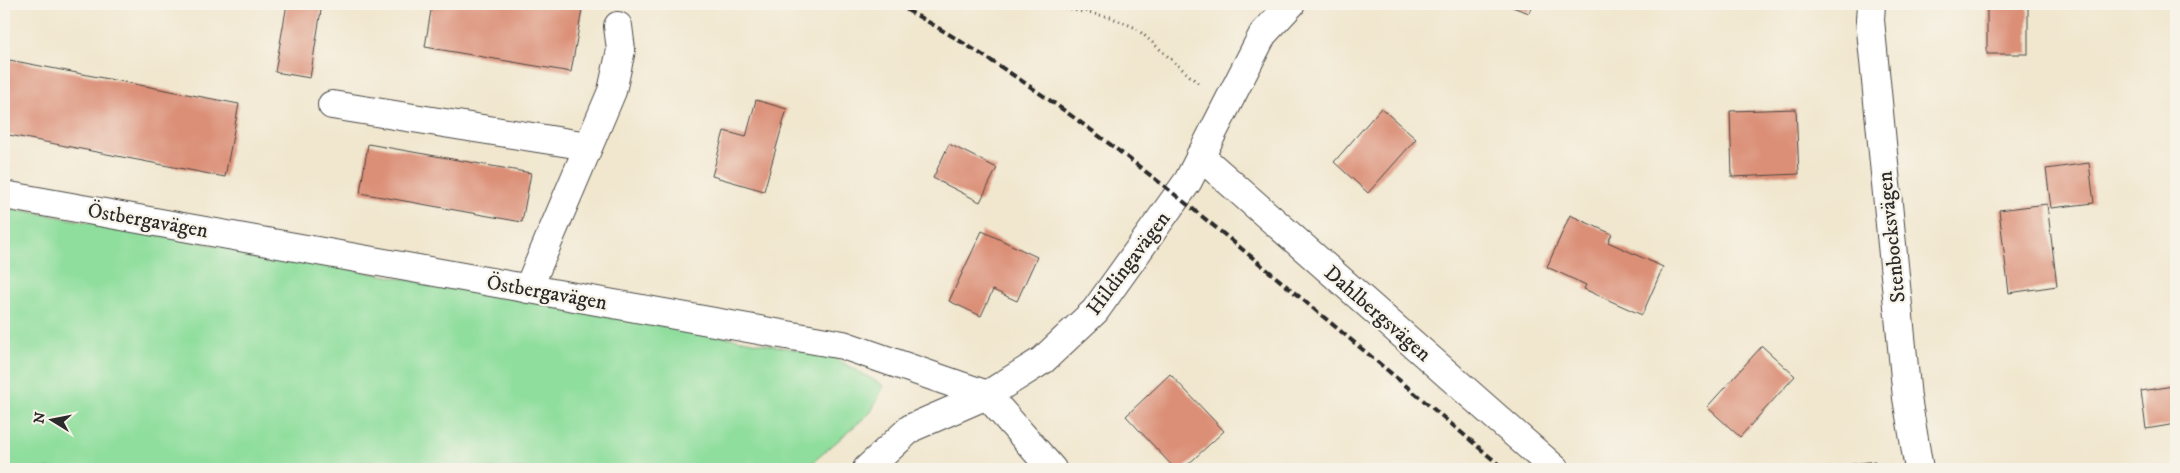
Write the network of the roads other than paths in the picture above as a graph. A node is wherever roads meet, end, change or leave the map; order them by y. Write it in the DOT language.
graph roads {
  1 [pos="1291,4"];
  2 [pos="1871,4"];
  3 [pos="618,26"];
  4 [pos="332,105"];
  5 [pos="588,146"];
  6 [pos="1200,156"];
  7 [pos="4,194"];
  8 [pos="528,289"];
  9 [pos="988,395"];
  10 [pos="867,469"];
  11 [pos="1052,469"];
  12 [pos="1555,469"];
  13 [pos="1919,469"];
  1 -- 6 [label="street, Hildingavägen"];
  2 -- 13 [label="street, Stenbocksvägen"];
  3 -- 5 [label="street"];
  4 -- 5 [label="street"];
  5 -- 8 [label="street"];
  6 -- 9 [label="street, Hildingavägen"];
  6 -- 12 [label="street, Dahlbergsvägen"];
  7 -- 8 [label="street, Östbergavägen"];
  8 -- 9 [label="street, Östbergavägen"];
  9 -- 10 [label="street, Hildingavägen"];
  9 -- 11 [label="street"];
}
